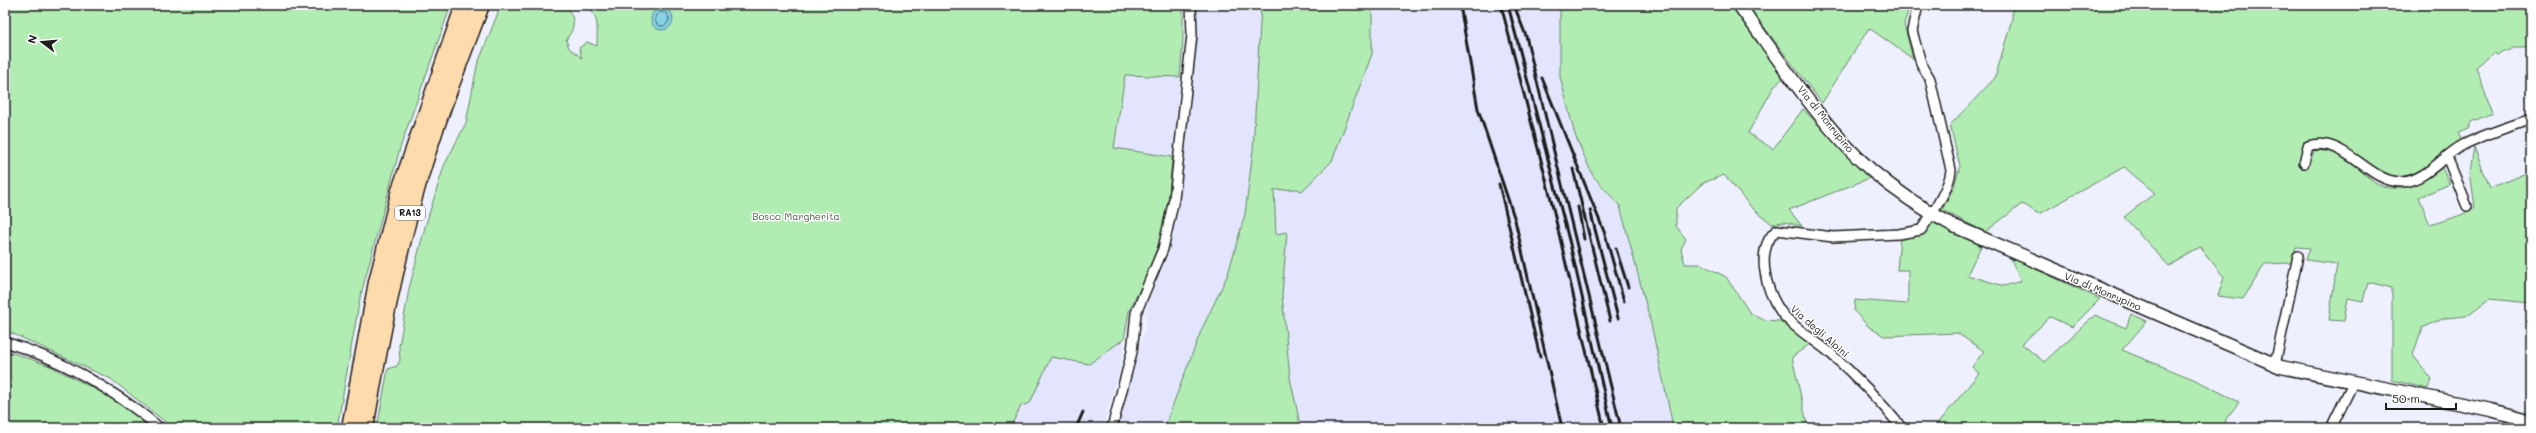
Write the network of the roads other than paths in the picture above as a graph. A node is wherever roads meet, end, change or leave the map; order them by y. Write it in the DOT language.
graph roads {
  1 [pos="464,5"];
  2 [pos="481,5"];
  3 [pos="1190,5"];
  4 [pos="1739,5"];
  5 [pos="1918,5"];
  6 [pos="2531,119"];
  7 [pos="2447,157"];
  8 [pos="2304,164"];
  9 [pos="2467,206"];
  10 [pos="1932,214"];
  11 [pos="2298,256"];
  12 [pos="5,342"];
  13 [pos="2275,365"];
  14 [pos="2353,383"];
  15 [pos="2531,421"];
  16 [pos="160,428"];
  17 [pos="350,428"];
  18 [pos="365,428"];
  19 [pos="1112,428"];
  20 [pos="1902,428"];
  21 [pos="2331,428"];
  1 -- 17 [label="highway, RA13"];
  2 -- 18 [label="highway, RA13"];
  3 -- 19 [label="street"];
  4 -- 10 [label="main road, Via di Monrupino"];
  5 -- 10 [label="street"];
  6 -- 7 [label="street"];
  7 -- 8 [label="street"];
  7 -- 9 [label="street"];
  10 -- 13 [label="main road, Via di Monrupino"];
  10 -- 20 [label="street, Via degli Alpini"];
  11 -- 13 [label="street"];
  12 -- 16 [label="street"];
  13 -- 14 [label="main road, Via di Monrupino"];
  14 -- 15 [label="main road, Via di Monrupino"];
  14 -- 21 [label="street"];
}
